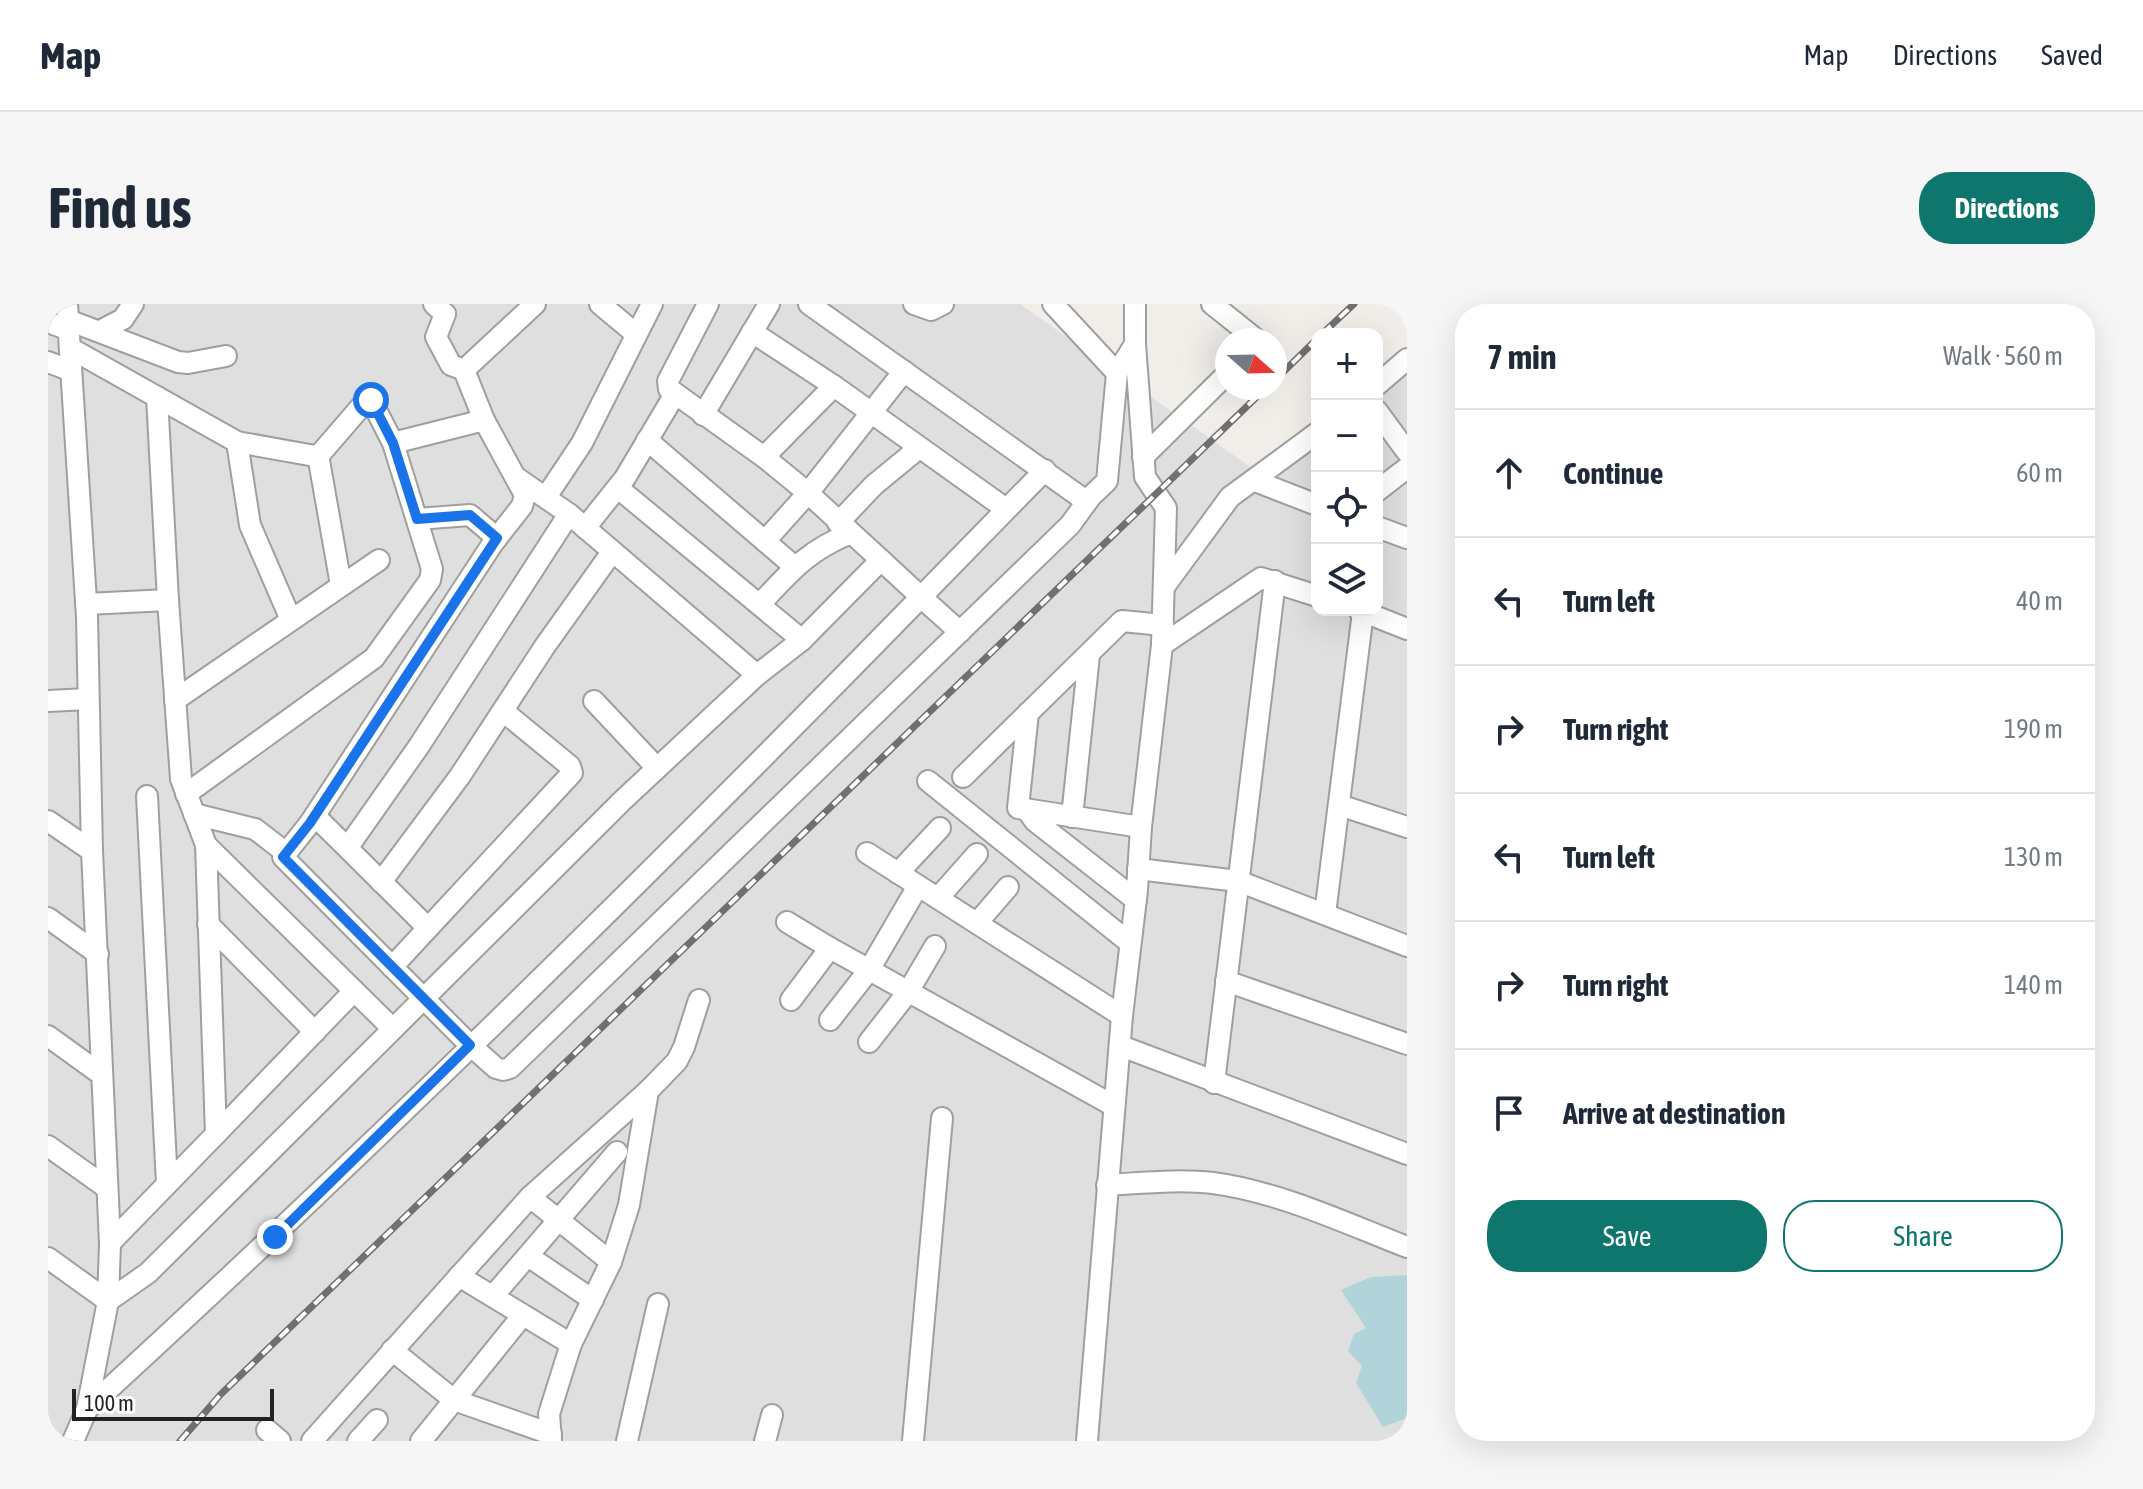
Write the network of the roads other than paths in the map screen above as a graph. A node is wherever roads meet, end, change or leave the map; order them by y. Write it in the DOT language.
graph roads {
  1 [pos="133,304"];
  2 [pos="434,304"];
  3 [pos="535,304"];
  4 [pos="600,304"];
  5 [pos="652,304"];
  6 [pos="708,304"];
  7 [pos="769,304"];
  8 [pos="809,304"];
  9 [pos="914,304"];
  10 [pos="943,304"];
  11 [pos="1053,304"];
  12 [pos="1135,304"];
  13 [pos="1212,304"];
  14 [pos="64,325"];
  15 [pos="1242,328"];
  16 [pos="100,331"];
  17 [pos="752,332"];
  18 [pos="636,334"];
  19 [pos="1135,344"];
  20 [pos="226,356"];
  21 [pos="1407,359"];
  22 [pos="48,362"];
  23 [pos="69,370"];
  24 [pos="464,370"];
  25 [pos="904,371"];
  26 [pos="1117,373"];
  27 [pos="1383,380"];
  28 [pos="834,386"];
  29 [pos="1215,386"];
  30 [pos="675,394"];
  31 [pos="157,397"];
  32 [pos="871,414"];
  33 [pos="703,415"];
  34 [pos="1383,419"];
  35 [pos="484,420"];
  36 [pos="1311,438"];
  37 [pos="647,440"];
  38 [pos="237,442"];
  39 [pos="393,443"];
  40 [pos="919,448"];
  41 [pos="1407,452"];
  42 [pos="318,455"];
  43 [pos="764,457"];
  44 [pos="1143,457"];
  45 [pos="1407,468"];
  46 [pos="1045,470"];
  47 [pos="517,478"];
  48 [pos="1255,481"];
  49 [pos="1383,486"];
  50 [pos="618,488"];
  51 [pos="808,493"];
  52 [pos="546,497"];
  53 [pos="1089,499"];
  54 [pos="1311,503"];
  55 [pos="1006,509"];
  56 [pos="569,514"];
  57 [pos="417,519"];
  58 [pos="585,528"];
  59 [pos="844,528"];
  60 [pos="1383,529"];
  61 [pos="497,538"];
  62 [pos="1407,538"];
  63 [pos="765,541"];
  64 [pos="612,552"];
  65 [pos="379,560"];
  66 [pos="881,560"];
  67 [pos="795,567"];
  68 [pos="1275,581"];
  69 [pos="341,585"];
  70 [pos="1164,587"];
  71 [pos="1311,594"];
  72 [pos="921,597"];
  73 [pos="168,600"];
  74 [pos="86,604"];
  75 [pos="760,604"];
  76 [pos="1360,616"];
  77 [pos="1374,616"];
  78 [pos="291,620"];
  79 [pos="1407,629"];
  80 [pos="960,632"];
  81 [pos="1162,635"];
  82 [pos="802,640"];
  83 [pos="1089,655"];
  84 [pos="757,675"];
  85 [pos="88,699"];
  86 [pos="175,700"];
  87 [pos="48,701"];
  88 [pos="594,701"];
  89 [pos="503,711"];
  90 [pos="1028,713"];
  91 [pos="657,768"];
  92 [pos="963,777"];
  93 [pos="928,781"];
  94 [pos="186,794"];
  95 [pos="147,796"];
  96 [pos="1339,805"];
  97 [pos="1026,809"];
  98 [pos="194,814"];
  99 [pos="315,816"];
  100 [pos="1072,817"];
  101 [pos="48,821"];
  102 [pos="1141,827"];
  103 [pos="1407,827"];
  104 [pos="940,828"];
  105 [pos="206,845"];
  106 [pos="348,847"];
  107 [pos="92,851"];
  108 [pos="285,852"];
  109 [pos="867,853"];
  110 [pos="977,854"];
  111 [pos="1138,869"];
  112 [pos="898,873"];
  113 [pos="1238,881"];
  114 [pos="381,882"];
  115 [pos="918,886"];
  116 [pos="1008,887"];
  117 [pos="938,898"];
  118 [pos="1136,900"];
  119 [pos="1325,914"];
  120 [pos="48,918"];
  121 [pos="787,922"];
  122 [pos="977,923"];
  123 [pos="208,924"];
  124 [pos="427,927"];
  125 [pos="1130,943"];
  126 [pos="935,946"];
  127 [pos="1407,946"];
  128 [pos="830,948"];
  129 [pos="98,954"];
  130 [pos="392,967"];
  131 [pos="869,970"];
  132 [pos="1226,981"];
  133 [pos="354,991"];
  134 [pos="908,992"];
  135 [pos="424,999"];
  136 [pos="699,1000"];
  137 [pos="791,1000"];
  138 [pos="1122,1016"];
  139 [pos="830,1020"];
  140 [pos="393,1029"];
  141 [pos="315,1032"];
  142 [pos="48,1036"];
  143 [pos="869,1042"];
  144 [pos="1407,1044"];
  145 [pos="470,1045"];
  146 [pos="1121,1046"];
  147 [pos="102,1075"];
  148 [pos="1214,1083"];
  149 [pos="648,1091"];
  150 [pos="1114,1106"];
  151 [pos="942,1118"];
  152 [pos="216,1134"];
  153 [pos="48,1146"];
  154 [pos="617,1152"];
  155 [pos="1407,1154"];
  156 [pos="167,1184"];
  157 [pos="1107,1185"];
  158 [pos="107,1188"];
  159 [pos="530,1197"];
  160 [pos="558,1220"];
  161 [pos="110,1243"];
  162 [pos="1407,1247"];
  163 [pos="528,1256"];
  164 [pos="48,1258"];
  165 [pos="611,1262"];
  166 [pos="459,1276"];
  167 [pos="493,1296"];
  168 [pos="593,1300"];
  169 [pos="108,1301"];
  170 [pos="658,1304"];
  171 [pos="523,1315"];
  172 [pos="571,1344"];
  173 [pos="392,1350"];
  174 [pos="454,1400"];
  175 [pos="87,1409"];
  176 [pos="772,1415"];
  177 [pos="377,1420"];
  178 [pos="551,1438"];
  179 [pos="73,1441"];
  180 [pos="312,1441"];
  181 [pos="358,1441"];
  182 [pos="421,1441"];
  183 [pos="627,1441"];
  184 [pos="765,1441"];
  185 [pos="913,1441"];
  186 [pos="1087,1441"];
  1 -- 16 [label="street"];
  2 -- 24 [label="street"];
  3 -- 24 [label="street"];
  4 -- 18 [label="street"];
  5 -- 18 [label="street"];
  6 -- 30 [label="street"];
  7 -- 17 [label="street"];
  8 -- 25 [label="street"];
  9 -- 10 [label="street"];
  11 -- 26 [label="street"];
  12 -- 19 [label="street"];
  13 -- 15 [label="street"];
  14 -- 16 [label="street"];
  14 -- 23 [label="street"];
  14 -- 31 [label="street"];
  16 -- 20 [label="street"];
  17 -- 28 [label="street"];
  17 -- 33 [label="street"];
  18 -- 52 [label="street"];
  19 -- 26 [label="street"];
  19 -- 44 [label="street"];
  21 -- 27 [label="street"];
  22 -- 23 [label="street"];
  23 -- 74 [label="street"];
  24 -- 35 [label="street"];
  25 -- 32 [label="street"];
  25 -- 46 [label="street"];
  26 -- 53 [label="street"];
  28 -- 32 [label="street"];
  28 -- 43 [label="street"];
  29 -- 44 [label="street"];
  30 -- 33 [label="street"];
  30 -- 37 [label="street"];
  31 -- 38 [label="street"];
  31 -- 73 [label="street"];
  32 -- 40 [label="street"];
  32 -- 51 [label="street"];
  33 -- 43 [label="street"];
  34 -- 41 [label="street"];
  35 -- 39 [label="street"];
  35 -- 47 [label="street"];
  36 -- 48 [label="street"];
  37 -- 50 [label="street"];
  37 -- 63 [label="street"];
  38 -- 42 [label="street"];
  38 -- 78 [label="street"];
  39 -- 42 [label="street"];
  39 -- 57 [label="street"];
  40 -- 55 [label="street"];
  40 -- 59 [label="street"];
  42 -- 69 [label="street"];
  43 -- 51 [label="street"];
  44 -- 70 [label="street"];
  45 -- 49 [label="street"];
  46 -- 53 [label="street"];
  46 -- 55 [label="street"];
  47 -- 52 [label="street"];
  47 -- 61 [label="street"];
  48 -- 54 [label="street"];
  48 -- 70 [label="street"];
  50 -- 58 [label="street"];
  50 -- 75 [label="street"];
  51 -- 59 [label="street"];
  51 -- 63 [label="street"];
  52 -- 56 [label="street"];
  53 -- 80 [label="street"];
  55 -- 72 [label="street"];
  56 -- 58 [label="street"];
  56 -- 106 [label="street"];
  57 -- 61 [label="street"];
  57 -- 94 [label="street"];
  58 -- 64 [label="street"];
  59 -- 66 [label="street"];
  59 -- 67 [label="street"];
  60 -- 62 [label="street"];
  61 -- 99 [label="street"];
  63 -- 67 [label="street"];
  64 -- 84 [label="street"];
  64 -- 89 [label="street"];
  65 -- 69 [label="street"];
  66 -- 72 [label="street"];
  66 -- 82 [label="street"];
  67 -- 75 [label="street"];
  68 -- 71 [label="street"];
  68 -- 81 [label="street"];
  68 -- 113 [label="street"];
  69 -- 78 [label="street"];
  70 -- 81 [label="street"];
  72 -- 80 [label="street"];
  72 -- 145 [label="street"];
  73 -- 74 [label="street"];
  73 -- 86 [label="street"];
  74 -- 85 [label="street"];
  75 -- 82 [label="street"];
  76 -- 96 [label="street"];
  77 -- 79 [label="street"];
  78 -- 86 [label="street"];
  80 -- 145 [label="street"];
  81 -- 83 [label="street"];
  81 -- 102 [label="street"];
  82 -- 84 [label="street"];
  83 -- 90 [label="street"];
  83 -- 100 [label="street"];
  84 -- 91 [label="street"];
  85 -- 87 [label="street"];
  85 -- 107 [label="street"];
  86 -- 94 [label="street"];
  88 -- 91 [label="street"];
  89 -- 114 [label="street"];
  89 -- 124 [label="street"];
  90 -- 92 [label="street"];
  90 -- 97 [label="street"];
  91 -- 135 [label="street"];
  93 -- 125 [label="street"];
  94 -- 98 [label="street"];
  95 -- 156 [label="street"];
  96 -- 103 [label="street"];
  96 -- 119 [label="street"];
  97 -- 100 [label="street"];
  97 -- 118 [label="street"];
  98 -- 105 [label="street"];
  98 -- 108 [label="street"];
  99 -- 106 [label="street"];
  99 -- 108 [label="street"];
  100 -- 102 [label="street"];
  101 -- 107 [label="street"];
  102 -- 111 [label="street"];
  104 -- 112 [label="street"];
  105 -- 123 [label="street"];
  105 -- 133 [label="street"];
  106 -- 114 [label="street"];
  107 -- 129 [label="street"];
  108 -- 130 [label="street"];
  109 -- 112 [label="street"];
  110 -- 117 [label="street"];
  111 -- 113 [label="street"];
  111 -- 118 [label="street"];
  112 -- 115 [label="street"];
  113 -- 119 [label="street"];
  113 -- 132 [label="street"];
  114 -- 124 [label="street"];
  115 -- 117 [label="street"];
  115 -- 131 [label="street"];
  116 -- 122 [label="street"];
  117 -- 122 [label="street"];
  118 -- 125 [label="street"];
  119 -- 127 [label="street"];
  120 -- 129 [label="street"];
  121 -- 128 [label="street"];
  122 -- 138 [label="street"];
  123 -- 141 [label="street"];
  123 -- 152 [label="street"];
  124 -- 130 [label="street"];
  125 -- 138 [label="street"];
  126 -- 134 [label="street"];
  128 -- 131 [label="street"];
  128 -- 137 [label="street"];
  129 -- 147 [label="street"];
  130 -- 135 [label="street"];
  131 -- 134 [label="street"];
  131 -- 139 [label="street"];
  132 -- 144 [label="street"];
  132 -- 148 [label="street"];
  133 -- 140 [label="street"];
  133 -- 141 [label="street"];
  134 -- 143 [label="street"];
  134 -- 150 [label="street"];
  135 -- 140 [label="street"];
  135 -- 145 [label="street"];
  136 -- 149 [label="street"];
  138 -- 146 [label="street"];
  140 -- 169 [label="street"];
  141 -- 152 [label="street"];
  142 -- 147 [label="street"];
  145 -- 175 [label="street"];
  146 -- 148 [label="street"];
  146 -- 150 [label="street"];
  147 -- 158 [label="street"];
  148 -- 155 [label="street"];
  149 -- 159 [label="street"];
  149 -- 165 [label="street"];
  150 -- 157 [label="street"];
  151 -- 185 [label="street"];
  152 -- 156 [label="street"];
  153 -- 158 [label="street"];
  154 -- 160 [label="street"];
  156 -- 161 [label="street"];
  157 -- 162 [label="street"];
  157 -- 186 [label="street"];
  158 -- 161 [label="street"];
  159 -- 160 [label="street"];
  159 -- 166 [label="street"];
  160 -- 163 [label="street"];
  160 -- 165 [label="street"];
  161 -- 169 [label="street"];
  163 -- 167 [label="street"];
  163 -- 168 [label="street"];
  164 -- 169 [label="street"];
  165 -- 168 [label="street"];
  166 -- 167 [label="street"];
  166 -- 173 [label="street"];
  167 -- 171 [label="street"];
  168 -- 172 [label="street"];
  169 -- 175 [label="street"];
  170 -- 183 [label="street"];
  171 -- 172 [label="street"];
  171 -- 174 [label="street"];
  172 -- 178 [label="street"];
  173 -- 174 [label="street"];
  173 -- 180 [label="street"];
  174 -- 178 [label="street"];
  174 -- 182 [label="street"];
  175 -- 179 [label="street"];
  176 -- 184 [label="street"];
  177 -- 181 [label="street"];
}
